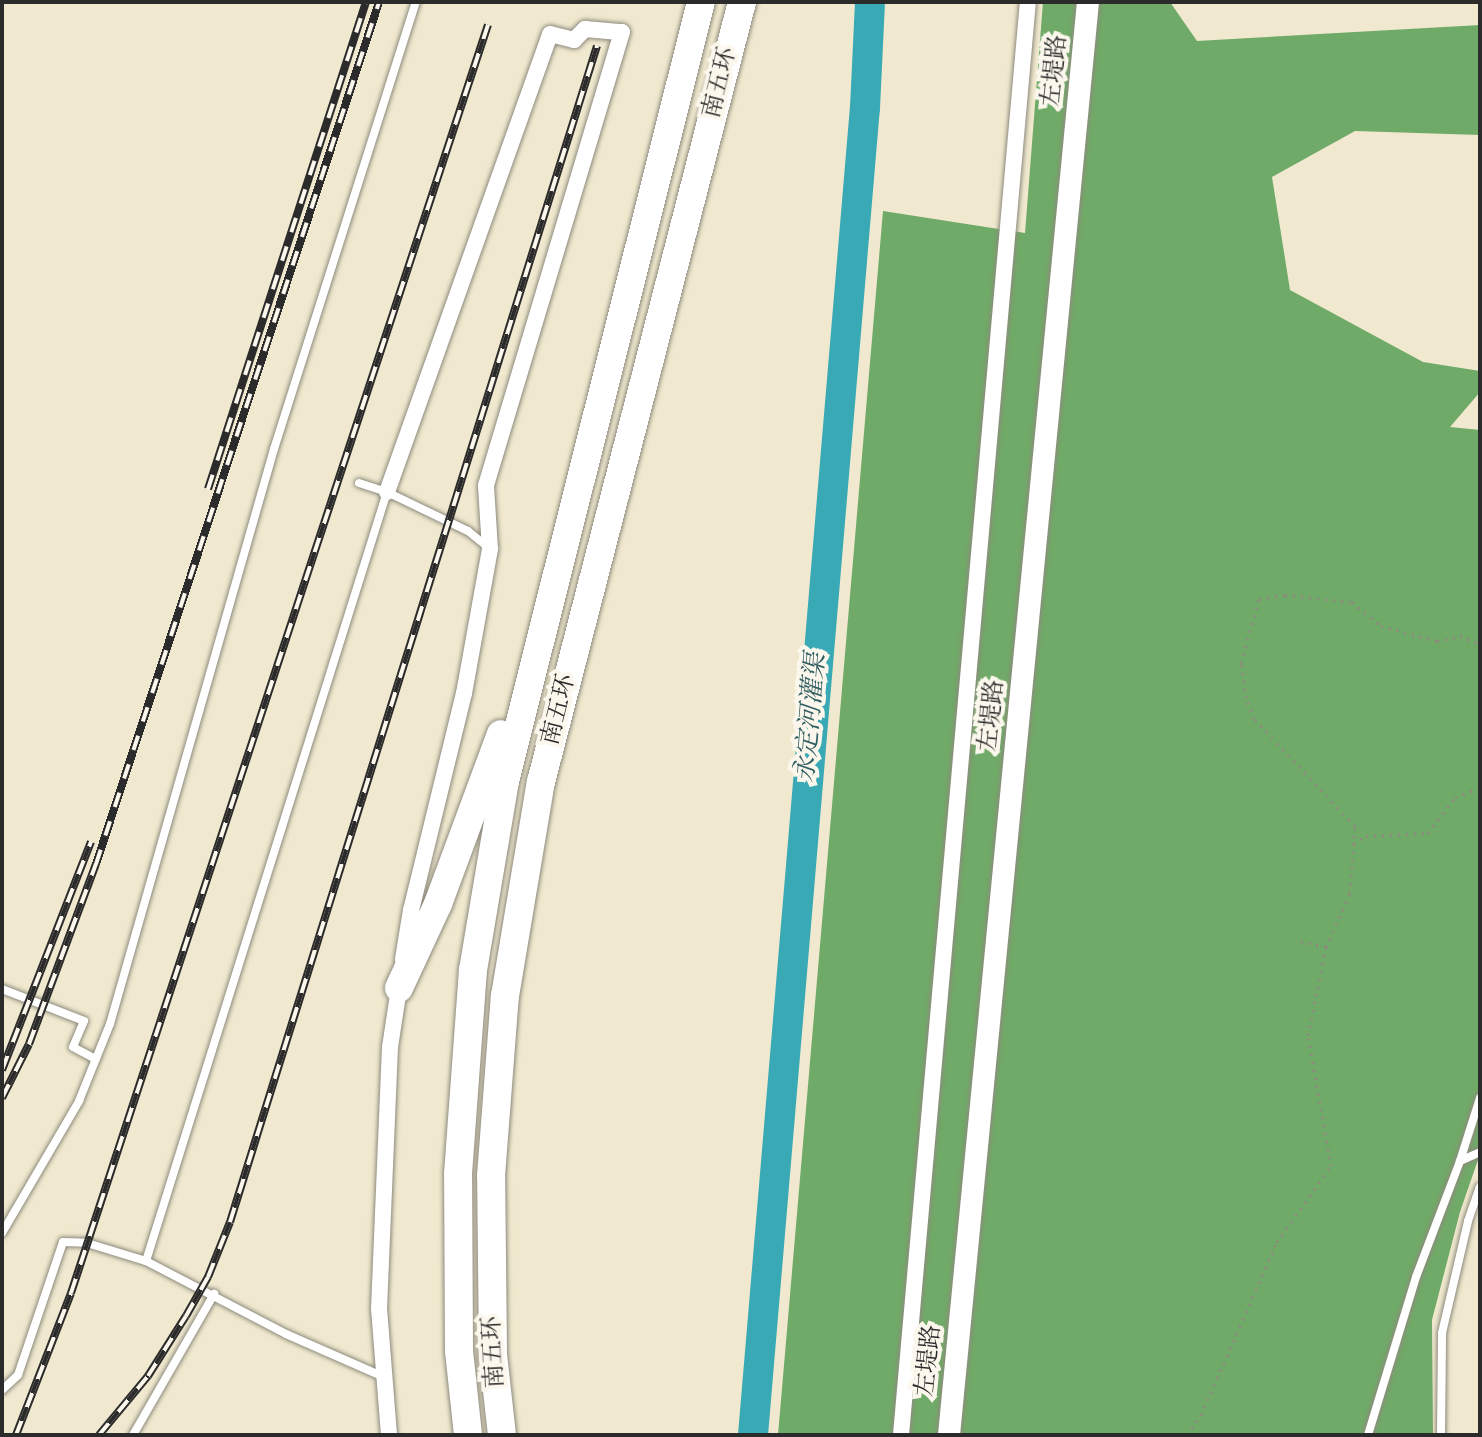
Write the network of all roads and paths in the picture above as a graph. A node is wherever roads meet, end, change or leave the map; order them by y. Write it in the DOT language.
graph roads {
  1 [pos="416,2"];
  2 [pos="701,2"];
  3 [pos="742,2"];
  4 [pos="1028,2"];
  5 [pos="1088,2"];
  6 [pos="359,483"];
  7 [pos="387,492"];
  8 [pos="490,549"];
  9 [pos="544,617"];
  10 [pos="1480,644"];
  11 [pos="1480,788"];
  12 [pos="1353,844"];
  13 [pos="1301,941"];
  14 [pos="1326,947"];
  15 [pos="399,988"];
  16 [pos="2,989"];
  17 [pos="96,1059"];
  18 [pos="1480,1098"];
  19 [pos="1480,1152"];
  20 [pos="1460,1161"];
  21 [pos="1480,1187"];
  22 [pos="2,1233"];
  23 [pos="146,1261"];
  24 [pos="214,1294"];
  25 [pos="385,1378"];
  26 [pos="2,1390"];
  27 [pos="133,1435"];
  28 [pos="389,1435"];
  29 [pos="468,1435"];
  30 [pos="502,1435"];
  31 [pos="901,1435"];
  32 [pos="949,1435"];
  33 [pos="1187,1435"];
  34 [pos="1368,1435"];
  35 [pos="1441,1435"];
  1 -- 17 [label="lane"];
  2 -- 9 [label="highway, 南五环"];
  3 -- 30 [label="highway, 南五环"];
  4 -- 31 [label="street"];
  5 -- 32 [label="main road, 左堤路"];
  6 -- 7 [label="lane"];
  7 -- 8 [label="lane"];
  7 -- 8 [label="street"];
  7 -- 23 [label="lane"];
  8 -- 15 [label="street"];
  9 -- 15 [label="highway"];
  9 -- 29 [label="highway, 南五环"];
  10 -- 12 [label="path"];
  11 -- 12 [label="path"];
  12 -- 14 [label="path"];
  13 -- 14 [label="path"];
  14 -- 33 [label="path"];
  15 -- 25 [label="street"];
  16 -- 17 [label="lane"];
  17 -- 22 [label="lane"];
  18 -- 20 [label="lane"];
  19 -- 20 [label="lane"];
  20 -- 34 [label="lane"];
  21 -- 35 [label="lane"];
  23 -- 24 [label="lane"];
  23 -- 26 [label="lane"];
  24 -- 25 [label="lane"];
  24 -- 27 [label="lane"];
  25 -- 28 [label="street"];
}
